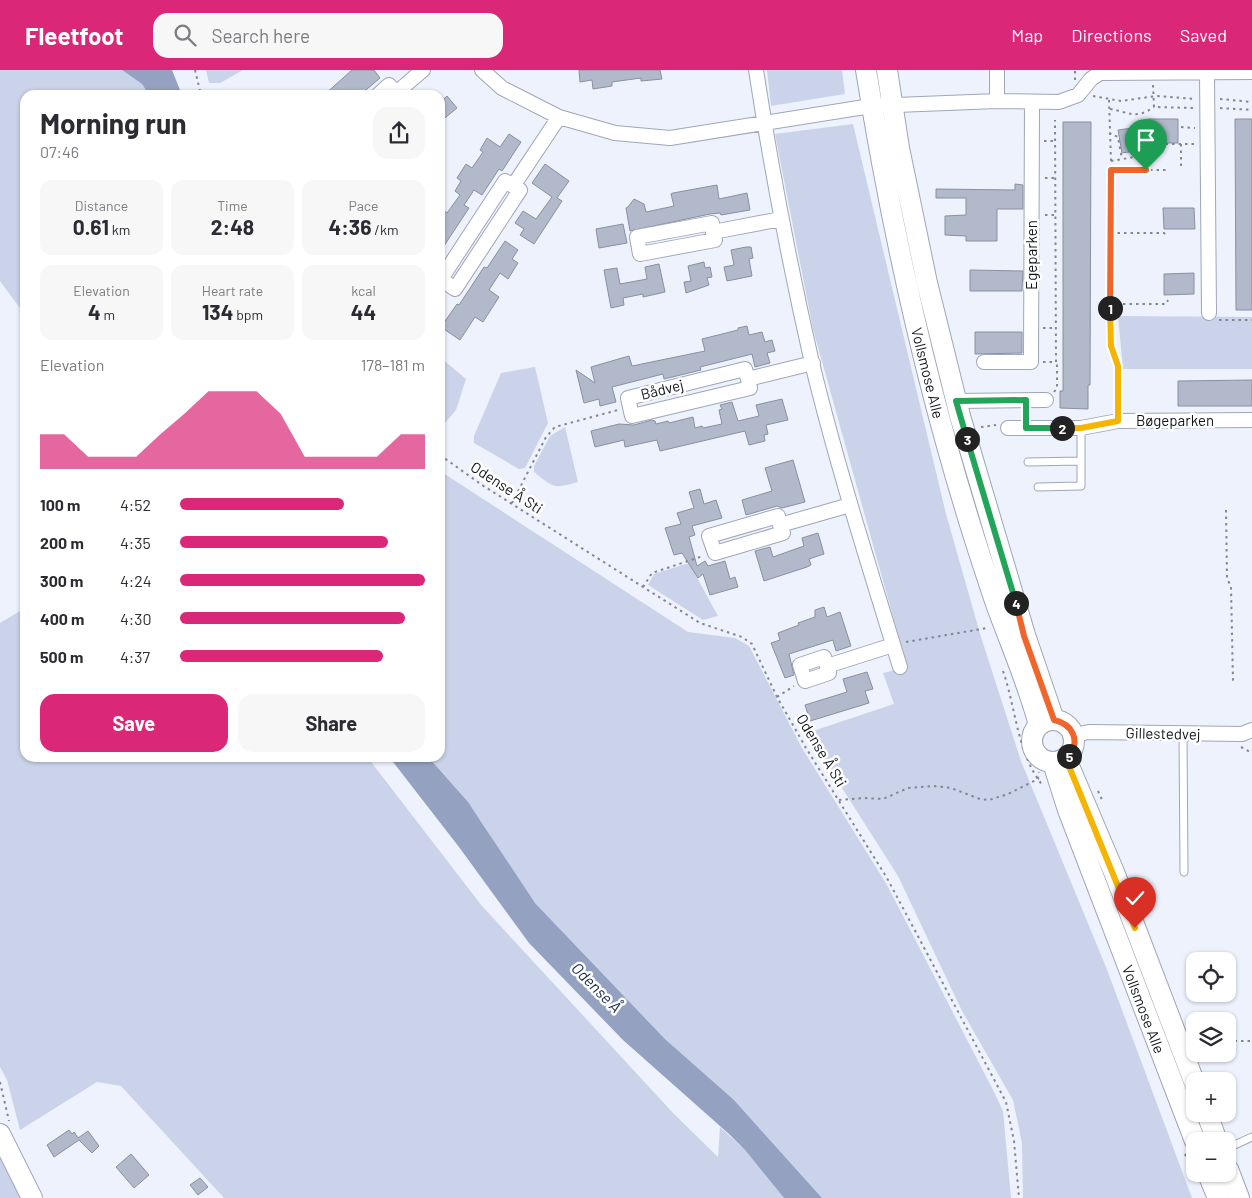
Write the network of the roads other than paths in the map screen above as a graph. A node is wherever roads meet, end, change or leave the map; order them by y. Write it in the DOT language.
graph roads {
  1 [pos="423,70"];
  2 [pos="482,70"];
  3 [pos="756,70"];
  4 [pos="866,70"];
  5 [pos="887,70"];
  6 [pos="997,70"];
  7 [pos="1207,72"];
  8 [pos="1252,72"];
  9 [pos="384,90"];
  10 [pos="394,90"];
  11 [pos="401,90"];
  12 [pos="997,101"];
  13 [pos="1032,102"];
  14 [pos="892,105"];
  15 [pos="871,106"];
  16 [pos="559,117"];
  17 [pos="764,122"];
  18 [pos="513,186"];
  19 [pos="781,219"];
  20 [pos="713,232"];
  21 [pos="445,273"];
  22 [pos="445,282"];
  23 [pos="1209,313"];
  24 [pos="984,362"];
  25 [pos="813,363"];
  26 [pos="1026,400"];
  27 [pos="1046,400"];
  28 [pos="956,401"];
  29 [pos="630,407"];
  30 [pos="1252,420"];
  31 [pos="1008,428"];
  32 [pos="1026,428"];
  33 [pos="1081,428"];
  34 [pos="1081,461"];
  35 [pos="1028,462"];
  36 [pos="1038,487"];
  37 [pos="850,504"];
  38 [pos="715,553"];
  39 [pos="893,645"];
  40 [pos="900,667"];
  41 [pos="805,681"];
  42 [pos="1046,723"];
  43 [pos="1252,730"];
  44 [pos="1182,732"];
  45 [pos="1074,735"];
  46 [pos="1060,761"];
  47 [pos="1184,872"];
  48 [pos="1190,1072"];
  49 [pos="1191,1132"];
  50 [pos="0,1134"];
  51 [pos="1252,1137"];
  52 [pos="1236,1144"];
  53 [pos="1211,1182"];
  54 [pos="1233,1182"];
  55 [pos="32,1198"];
  56 [pos="1218,1198"];
  57 [pos="1239,1198"];
  1 -- 11 [label="street"];
  2 -- 16 [label="street"];
  3 -- 17 [label="street"];
  4 -- 15 [label="street, Vollsmose Alle"];
  5 -- 14 [label="street, Vollsmose Alle"];
  6 -- 12 [label="street"];
  7 -- 8 [label="street"];
  7 -- 13 [label="street"];
  7 -- 23 [label="street"];
  9 -- 10 [label="street"];
  12 -- 13 [label="street"];
  12 -- 14 [label="street"];
  13 -- 24 [label="street, Egeparken"];
  14 -- 15 [label="street"];
  14 -- 28 [label="street, Vollsmose Alle"];
  15 -- 17 [label="street"];
  15 -- 42 [label="street, Vollsmose Alle"];
  16 -- 17 [label="street"];
  16 -- 18 [label="street"];
  17 -- 19 [label="street"];
  18 -- 21 [label="street"];
  18 -- 22 [label="street"];
  19 -- 20 [label="street"];
  19 -- 25 [label="street"];
  20 -- 20 [label="street"];
  25 -- 29 [label="street, Bådvej"];
  25 -- 37 [label="street"];
  26 -- 27 [label="street"];
  26 -- 28 [label="street"];
  26 -- 32 [label="lane"];
  28 -- 42 [label="street, Vollsmose Alle"];
  30 -- 33 [label="street, Bøgeparken"];
  31 -- 32 [label="street, Bøgeparken"];
  32 -- 33 [label="street, Bøgeparken"];
  33 -- 34 [label="lane"];
  34 -- 35 [label="lane"];
  34 -- 36 [label="lane"];
  37 -- 38 [label="street"];
  37 -- 39 [label="street"];
  39 -- 40 [label="street"];
  39 -- 41 [label="street"];
  42 -- 45 [label="street"];
  42 -- 46 [label="street"];
  43 -- 44 [label="street, Gillestedvej"];
  44 -- 45 [label="street, Gillestedvej"];
  44 -- 47 [label="lane"];
  45 -- 46 [label="street"];
  46 -- 48 [label="street, Vollsmose Alle"];
  46 -- 49 [label="street, Vollsmose Alle"];
  50 -- 55 [label="street"];
  51 -- 52 [label="lane"];
  53 -- 56 [label="street"];
  54 -- 57 [label="street"];
}
